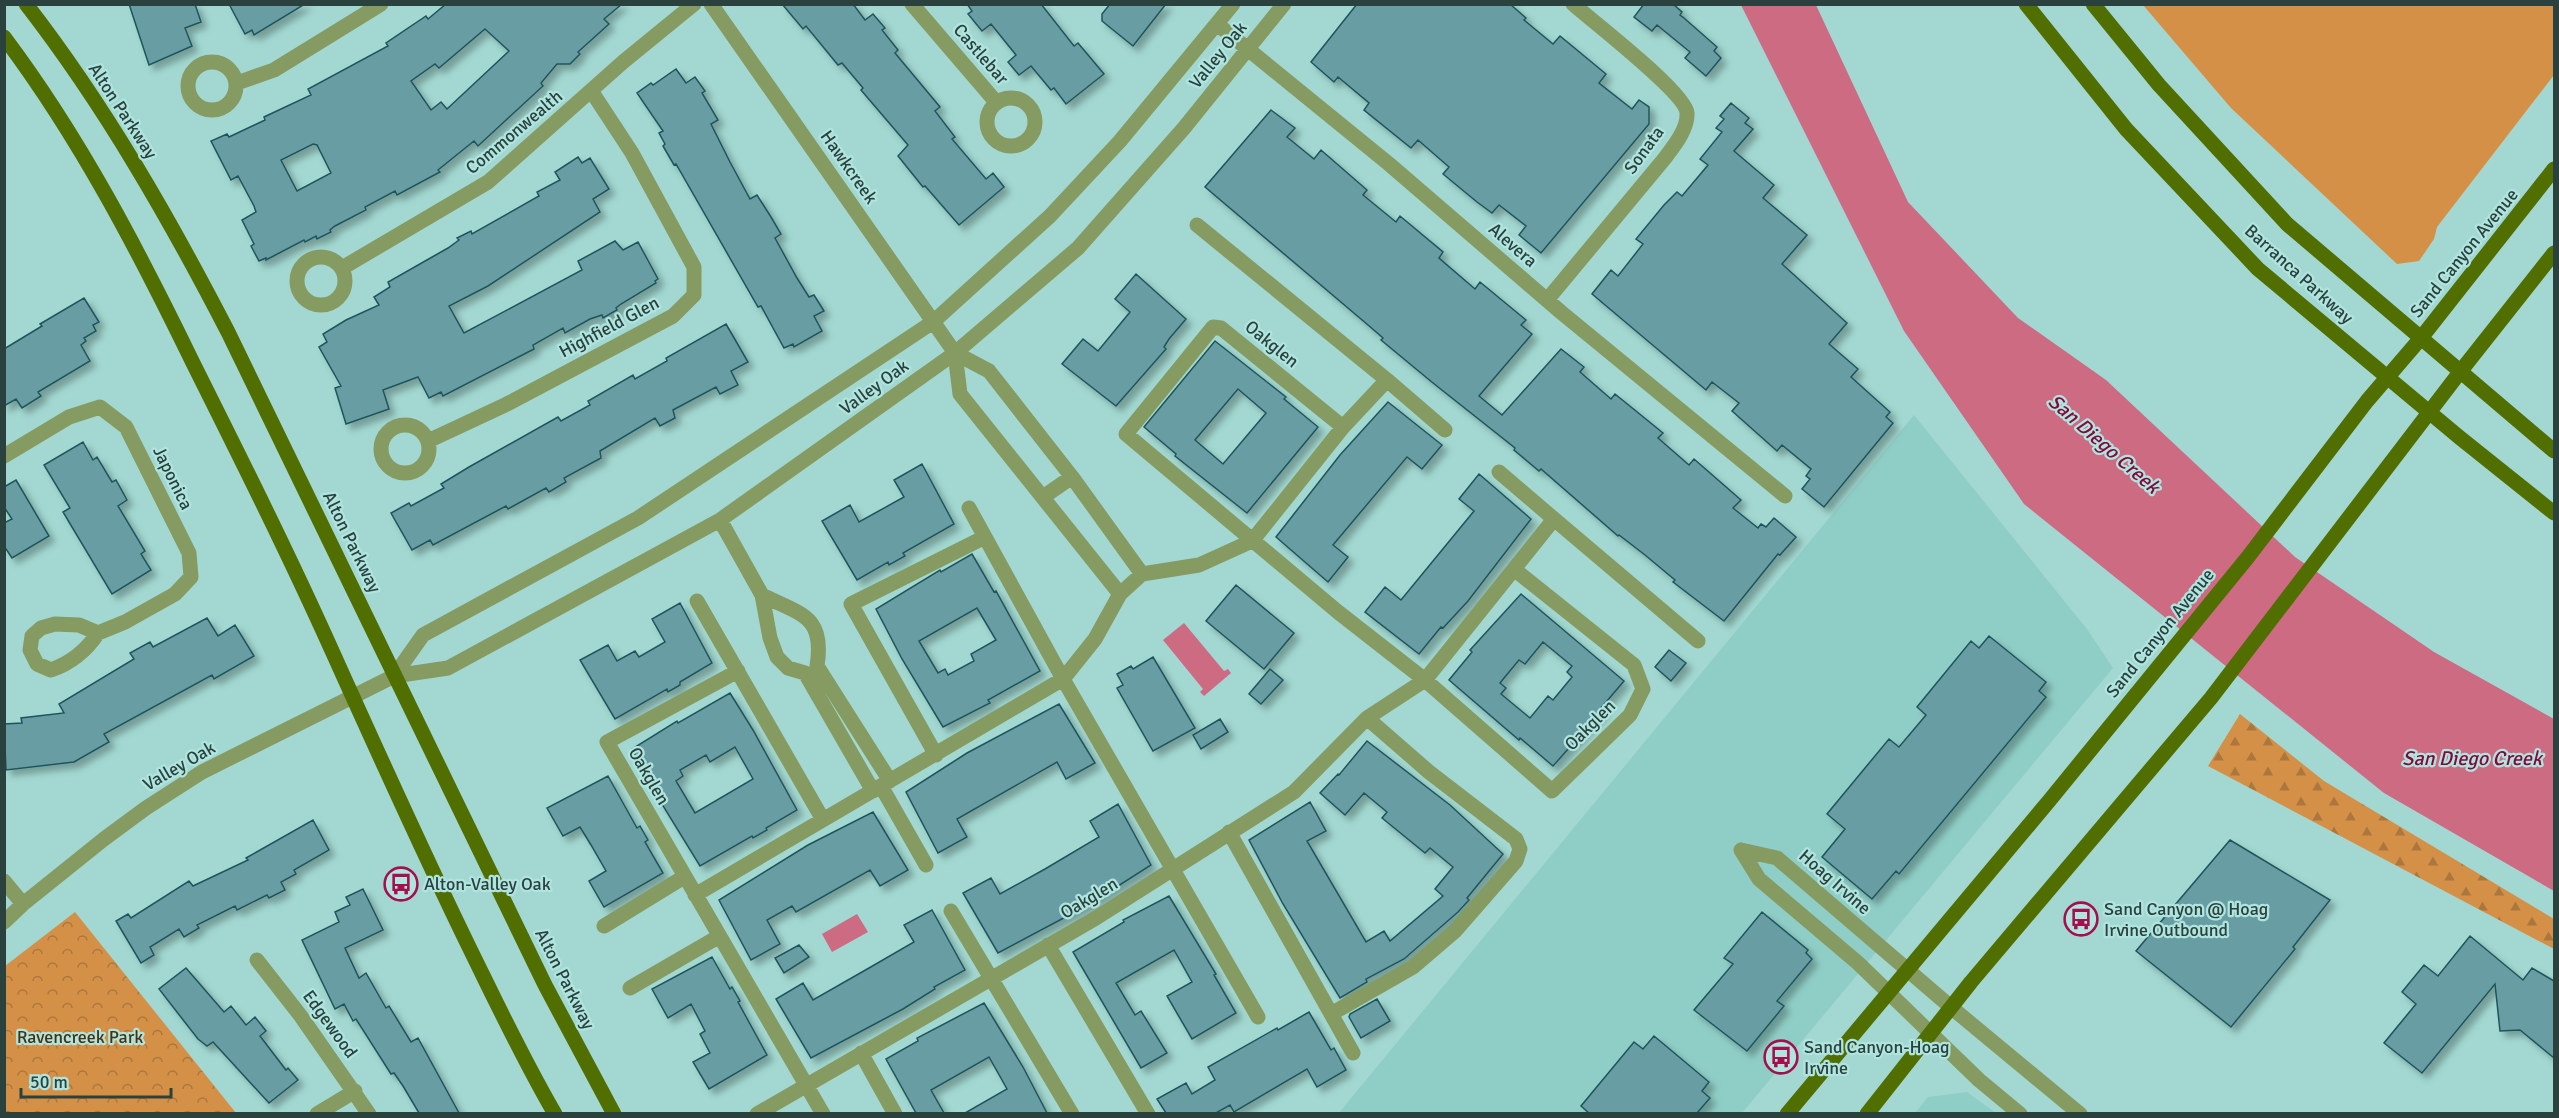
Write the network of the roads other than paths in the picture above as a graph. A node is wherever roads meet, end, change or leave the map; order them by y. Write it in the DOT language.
graph roads {
  1 [pos="26,4"];
  2 [pos="381,4"];
  3 [pos="694,4"];
  4 [pos="711,4"];
  5 [pos="912,4"];
  6 [pos="1233,4"];
  7 [pos="1284,4"];
  8 [pos="1573,4"];
  9 [pos="2026,4"];
  10 [pos="2093,4"];
  11 [pos="1217,24"];
  12 [pos="4,37"];
  13 [pos="1247,49"];
  14 [pos="237,83"];
  15 [pos="592,92"];
  16 [pos="996,102"];
  17 [pos="2554,169"];
  18 [pos="1197,225"];
  19 [pos="2554,253"];
  20 [pos="342,268"];
  21 [pos="1547,300"];
  22 [pos="933,322"];
  23 [pos="2421,338"];
  24 [pos="955,353"];
  25 [pos="2460,372"];
  26 [pos="2388,376"];
  27 [pos="1387,380"];
  28 [pos="2429,412"];
  29 [pos="1343,427"];
  30 [pos="1445,430"];
  31 [pos="428,441"];
  32 [pos="2554,451"];
  33 [pos="4,456"];
  34 [pos="1499,472"];
  35 [pos="1072,477"];
  36 [pos="1785,496"];
  37 [pos="1043,497"];
  38 [pos="969,508"];
  39 [pos="2554,513"];
  40 [pos="1554,519"];
  41 [pos="720,520"];
  42 [pos="985,537"];
  43 [pos="1252,541"];
  44 [pos="1515,570"];
  45 [pos="1142,574"];
  46 [pos="1120,594"];
  47 [pos="762,595"];
  48 [pos="697,601"];
  49 [pos="98,633"];
  50 [pos="1698,641"];
  51 [pos="811,670"];
  52 [pos="738,671"];
  53 [pos="394,676"];
  54 [pos="1063,680"];
  55 [pos="1425,681"];
  56 [pos="352,697"];
  57 [pos="1367,718"];
  58 [pos="936,755"];
  59 [pos="882,786"];
  60 [pos="822,818"];
  61 [pos="1229,832"];
  62 [pos="926,865"];
  63 [pos="1175,869"];
  64 [pos="684,877"];
  65 [pos="4,881"];
  66 [pos="695,895"];
  67 [pos="23,904"];
  68 [pos="951,911"];
  69 [pos="4,922"];
  70 [pos="604,926"];
  71 [pos="718,937"];
  72 [pos="1048,945"];
  73 [pos="257,960"];
  74 [pos="1907,969"];
  75 [pos="992,978"];
  76 [pos="630,988"];
  77 [pos="1887,992"];
  78 [pos="1952,1008"];
  79 [pos="1331,1014"];
  80 [pos="1258,1017"];
  81 [pos="1932,1033"];
  82 [pos="861,1053"];
  83 [pos="1353,1053"];
  84 [pos="806,1086"];
  85 [pos="355,1090"];
  86 [pos="316,1113"];
  87 [pos="369,1113"];
  88 [pos="555,1113"];
  89 [pos="614,1113"];
  90 [pos="757,1113"];
  91 [pos="823,1113"];
  92 [pos="895,1113"];
  93 [pos="1072,1113"];
  94 [pos="1148,1113"];
  95 [pos="1787,1113"];
  96 [pos="1867,1113"];
  97 [pos="2020,1113"];
  98 [pos="2080,1113"];
  1 -- 53 [label="main road, Alton Parkway"];
  2 -- 14 [label="street"];
  3 -- 15 [label="street, Commonwealth"];
  4 -- 22 [label="street, Hawkcreek"];
  5 -- 16 [label="street, Castlebar"];
  6 -- 11 [label="street, Valley Oak"];
  7 -- 13 [label="street, Valley Oak"];
  8 -- 21 [label="street, Sonata"];
  9 -- 26 [label="main road, Barranca Parkway"];
  10 -- 23 [label="main road, Barranca Parkway"];
  11 -- 13 [label="street, Alevera"];
  11 -- 22 [label="street, Valley Oak"];
  12 -- 56 [label="main road"];
  13 -- 21 [label="street, Alevera"];
  13 -- 24 [label="street, Valley Oak"];
  15 -- 20 [label="street, Commonwealth"];
  15 -- 31 [label="street, Highfield Glen"];
  17 -- 23 [label="main road, Sand Canyon Avenue"];
  18 -- 27 [label="street"];
  19 -- 25 [label="main road"];
  21 -- 36 [label="street, Alevera"];
  22 -- 24 [label="street, Hawkcreek"];
  22 -- 53 [label="street, Valley Oak"];
  23 -- 25 [label="main road, Barranca Parkway"];
  23 -- 26 [label="main road, Sand Canyon Avenue"];
  24 -- 35 [label="street"];
  24 -- 37 [label="street"];
  24 -- 41 [label="street, Valley Oak"];
  25 -- 28 [label="main road"];
  25 -- 32 [label="main road, Barranca Parkway"];
  26 -- 28 [label="main road, Barranca Parkway"];
  26 -- 74 [label="main road, Sand Canyon Avenue"];
  27 -- 29 [label="street"];
  27 -- 30 [label="street"];
  28 -- 39 [label="main road, Barranca Parkway"];
  28 -- 78 [label="main road"];
  29 -- 43 [label="street"];
  29 -- 43 [label="street, Oakglen"];
  33 -- 49 [label="street, Japonica"];
  34 -- 40 [label="street"];
  35 -- 37 [label="street"];
  35 -- 45 [label="street"];
  37 -- 46 [label="street"];
  38 -- 42 [label="street"];
  40 -- 44 [label="street, Oakglen"];
  40 -- 50 [label="street"];
  41 -- 47 [label="street"];
  41 -- 53 [label="street, Valley Oak"];
  42 -- 54 [label="street"];
  42 -- 58 [label="street"];
  43 -- 45 [label="street"];
  43 -- 55 [label="street, Oakglen"];
  44 -- 55 [label="street, Oakglen"];
  44 -- 55 [label="street, Oakglen"];
  45 -- 46 [label="street"];
  46 -- 54 [label="street"];
  47 -- 51 [label="street"];
  47 -- 51 [label="street"];
  48 -- 52 [label="street"];
  51 -- 59 [label="street"];
  52 -- 60 [label="street"];
  52 -- 64 [label="street, Oakglen"];
  53 -- 56 [label="street, Valley Oak"];
  53 -- 89 [label="main road, Alton Parkway"];
  54 -- 58 [label="street"];
  54 -- 63 [label="street"];
  55 -- 57 [label="street, Oakglen"];
  56 -- 67 [label="street, Valley Oak"];
  56 -- 88 [label="main road"];
  57 -- 61 [label="street, Oakglen"];
  57 -- 79 [label="street"];
  58 -- 59 [label="street"];
  59 -- 60 [label="street"];
  59 -- 62 [label="street"];
  60 -- 66 [label="street"];
  61 -- 63 [label="street, Oakglen"];
  61 -- 79 [label="street"];
  63 -- 72 [label="street, Oakglen"];
  63 -- 80 [label="street"];
  64 -- 66 [label="street, Oakglen"];
  64 -- 70 [label="street"];
  65 -- 67 [label="street"];
  66 -- 71 [label="street, Oakglen"];
  67 -- 69 [label="street, Valley Oak"];
  68 -- 75 [label="street"];
  71 -- 76 [label="street"];
  71 -- 84 [label="street, Oakglen"];
  72 -- 75 [label="street, Oakglen"];
  72 -- 94 [label="street"];
  73 -- 85 [label="street, Edgewood"];
  74 -- 77 [label="main road, Sand Canyon Avenue"];
  74 -- 77 [label="street, Hoag Irvine"];
  74 -- 78 [label="street, Hoag Irvine"];
  75 -- 82 [label="street, Oakglen"];
  75 -- 93 [label="street"];
  77 -- 81 [label="street, Hoag Irvine"];
  77 -- 95 [label="main road, Sand Canyon Avenue"];
  78 -- 81 [label="main road"];
  78 -- 98 [label="street, Hoag Irvine"];
  79 -- 83 [label="street"];
  81 -- 96 [label="main road"];
  81 -- 97 [label="street, Hoag Irvine"];
  82 -- 84 [label="street, Oakglen"];
  82 -- 92 [label="street"];
  84 -- 90 [label="street, Oakglen"];
  84 -- 91 [label="street, Oakglen"];
  85 -- 86 [label="street"];
  85 -- 87 [label="street, Edgewood"];
}
